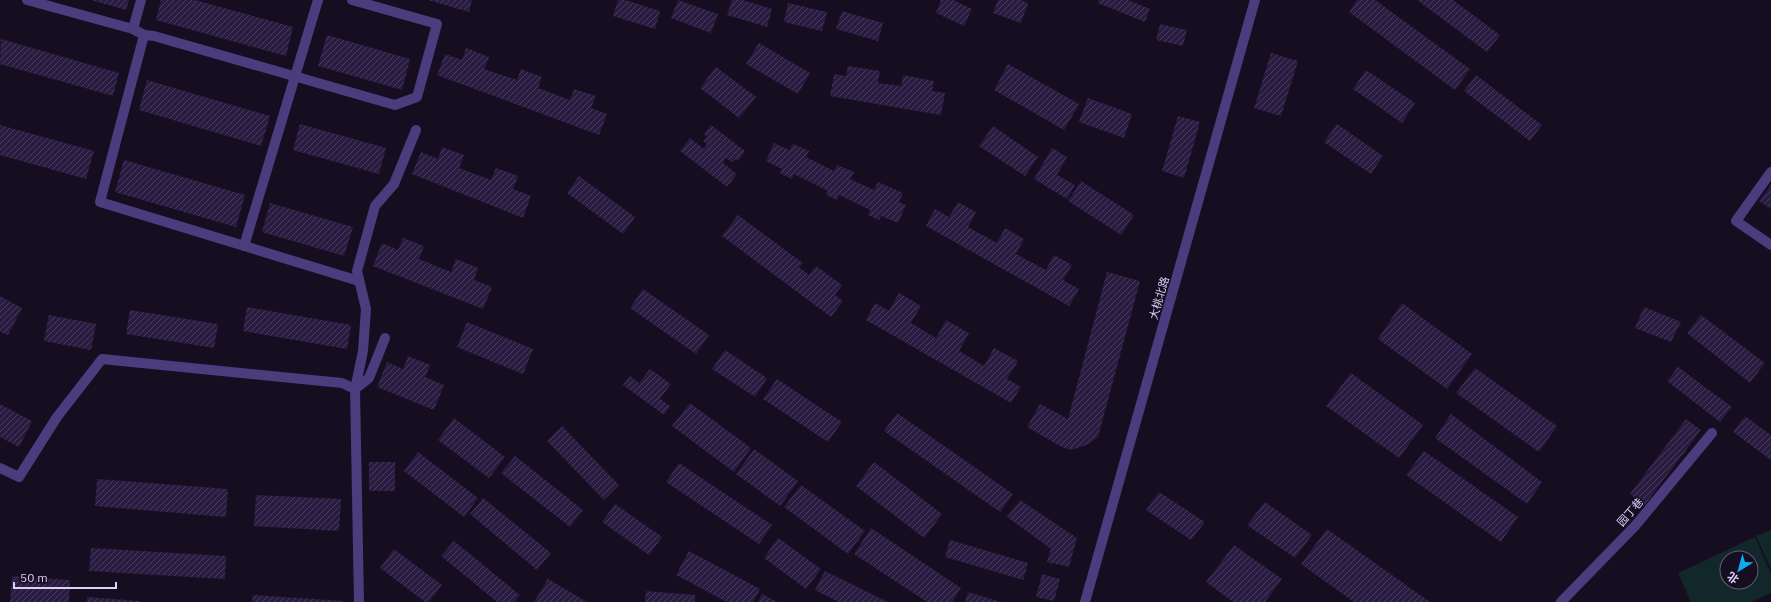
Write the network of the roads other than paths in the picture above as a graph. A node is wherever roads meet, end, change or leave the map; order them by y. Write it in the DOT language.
graph roads {
  1 [pos="27,0"];
  2 [pos="141,0"];
  3 [pos="318,0"];
  4 [pos="352,0"];
  5 [pos="1255,0"];
  6 [pos="133,29"];
  7 [pos="144,35"];
  8 [pos="295,76"];
  9 [pos="416,130"];
  10 [pos="1771,172"];
  11 [pos="1771,244"];
  12 [pos="244,246"];
  13 [pos="359,281"];
  14 [pos="385,338"];
  15 [pos="356,389"];
  16 [pos="1712,433"];
  17 [pos="0,468"];
  18 [pos="359,602"];
  19 [pos="1085,602"];
  20 [pos="1561,602"];
  1 -- 6 [label="street"];
  2 -- 6 [label="street"];
  3 -- 8 [label="street"];
  4 -- 8 [label="street"];
  5 -- 19 [label="street, 大桃北路"];
  6 -- 7 [label="street"];
  7 -- 8 [label="street"];
  7 -- 12 [label="street"];
  8 -- 12 [label="street"];
  9 -- 13 [label="street"];
  10 -- 11 [label="street"];
  12 -- 13 [label="street"];
  13 -- 15 [label="street"];
  14 -- 15 [label="street"];
  15 -- 17 [label="street"];
  15 -- 18 [label="street"];
  16 -- 20 [label="street, 园丁巷"];
}
